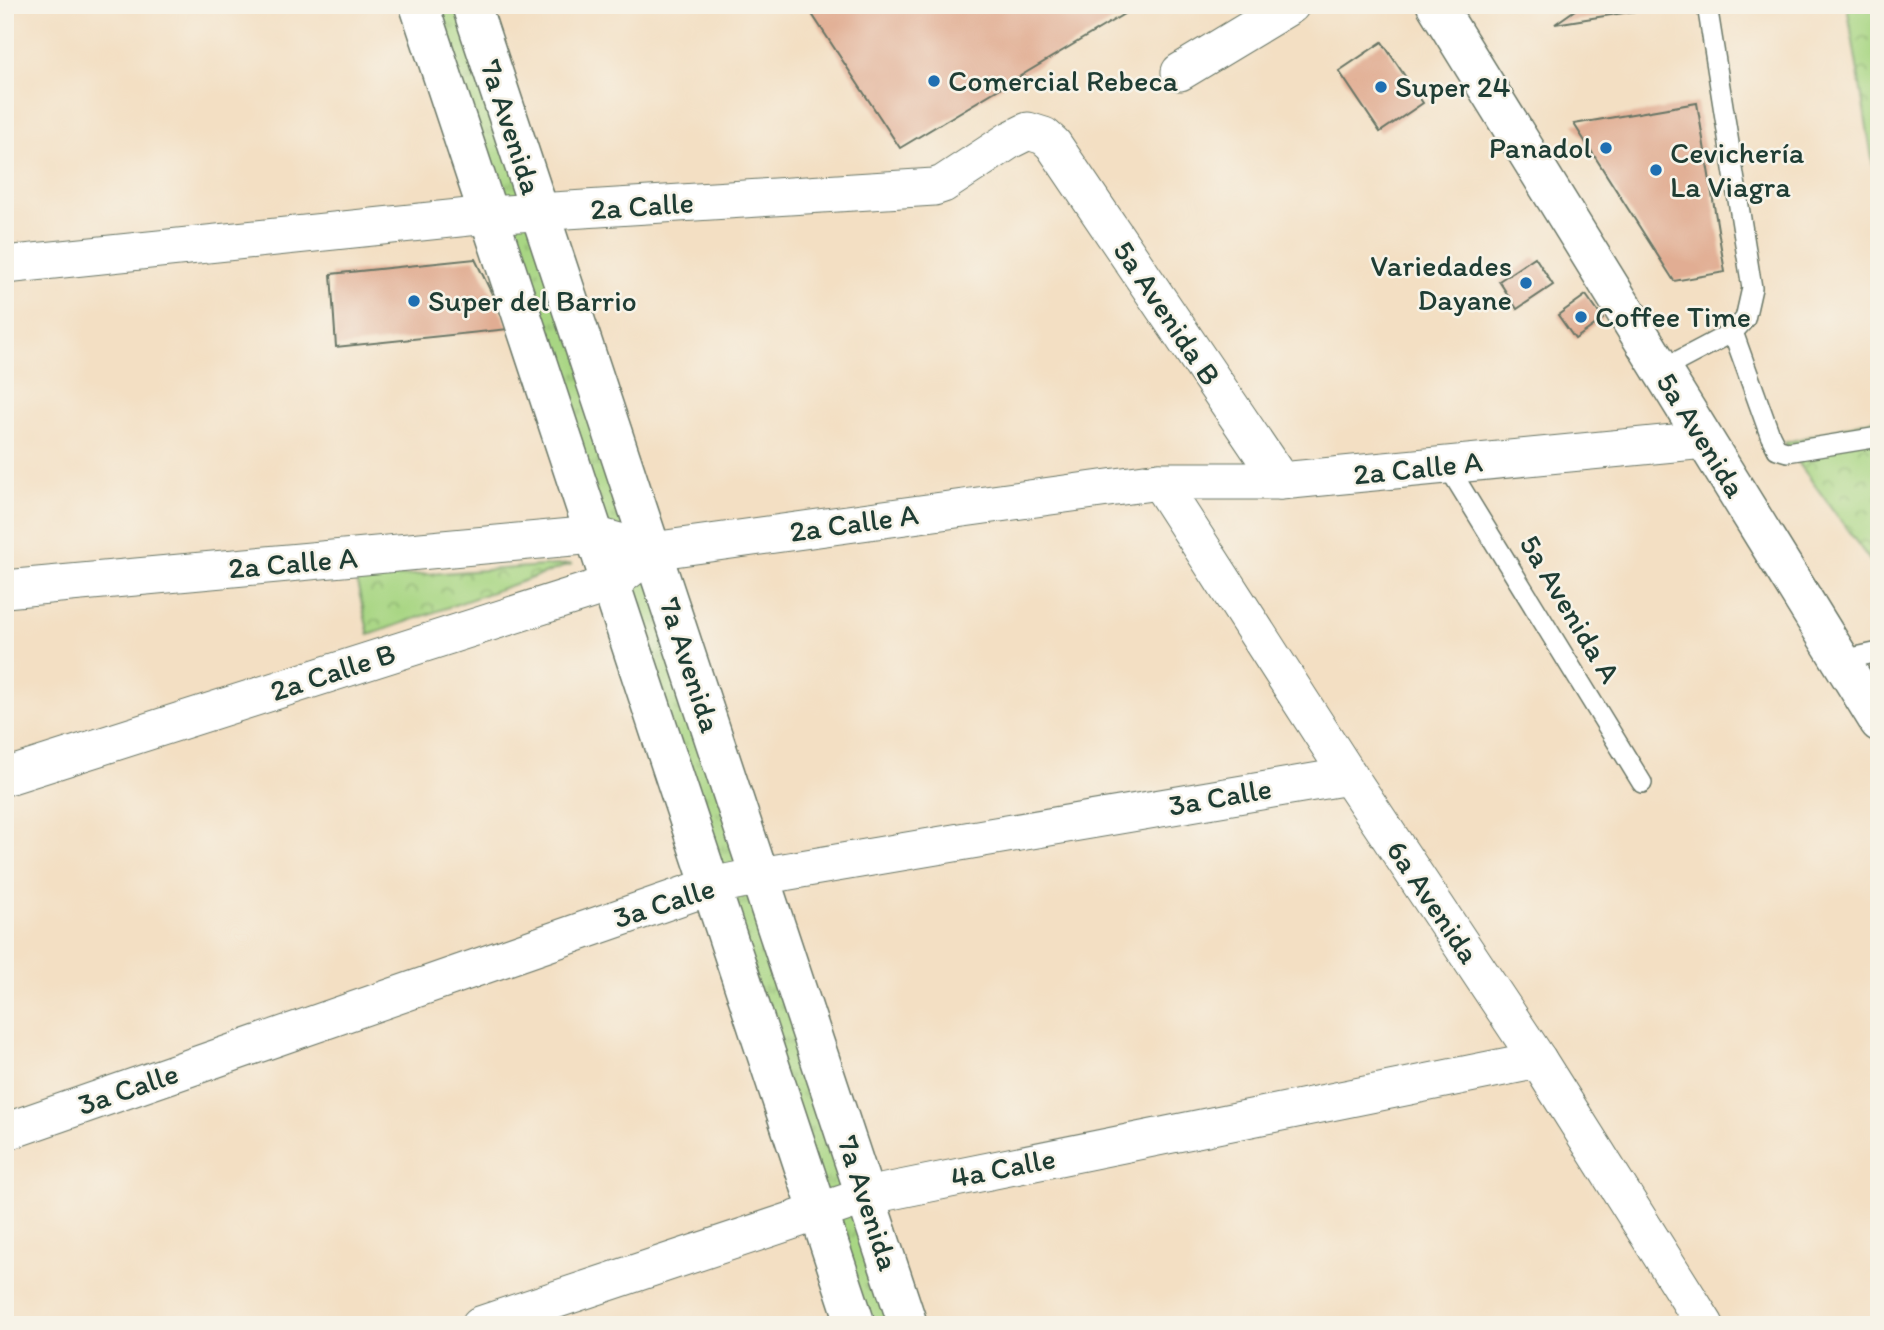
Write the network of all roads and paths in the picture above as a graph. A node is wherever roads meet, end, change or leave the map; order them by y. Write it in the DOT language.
graph roads {
  1 [pos="419,5"];
  2 [pos="471,5"];
  3 [pos="1291,5"];
  4 [pos="1436,5"];
  5 [pos="1707,5"];
  6 [pos="1180,72"];
  7 [pos="1053,144"];
  8 [pos="540,213"];
  9 [pos="488,215"];
  10 [pos="5,265"];
  11 [pos="1733,332"];
  12 [pos="1661,370"];
  13 [pos="1879,437"];
  14 [pos="1705,440"];
  15 [pos="1447,465"];
  16 [pos="1159,481"];
  17 [pos="1281,481"];
  18 [pos="594,536"];
  19 [pos="652,551"];
  20 [pos="610,584"];
  21 [pos="5,589"];
  22 [pos="1879,652"];
  23 [pos="1842,660"];
  24 [pos="1879,722"];
  25 [pos="1349,776"];
  26 [pos="5,777"];
  27 [pos="1642,783"];
  28 [pos="760,876"];
  29 [pos="710,886"];
  30 [pos="1538,1060"];
  31 [pos="5,1132"];
  32 [pos="866,1196"];
  33 [pos="818,1210"];
  34 [pos="480,1325"];
  35 [pos="856,1325"];
  36 [pos="908,1325"];
  37 [pos="1704,1325"];
  1 -- 9 [label="street, 7a Avenida"];
  2 -- 8 [label="street, 7a Avenida"];
  3 -- 6 [label="street"];
  4 -- 12 [label="street, 5a Avenida"];
  5 -- 11 [label="lane"];
  7 -- 8 [label="street, 2a Calle"];
  7 -- 17 [label="street, 5a Avenida B"];
  8 -- 9 [label="street, 2a Calle"];
  8 -- 19 [label="street, 7a Avenida"];
  9 -- 10 [label="street, 2a Calle"];
  9 -- 18 [label="street, 7a Avenida"];
  11 -- 12 [label="lane"];
  11 -- 13 [label="lane"];
  12 -- 14 [label="street, 5a Avenida"];
  14 -- 15 [label="street, 2a Calle A"];
  14 -- 23 [label="street, 5a Avenida"];
  15 -- 17 [label="street, 2a Calle A"];
  15 -- 27 [label="lane, 5a Avenida A"];
  16 -- 17 [label="street, 2a Calle A"];
  16 -- 19 [label="street, 2a Calle A"];
  16 -- 25 [label="street, 6a Avenida"];
  18 -- 19 [label="street, 2a Calle A"];
  18 -- 20 [label="street, 7a Avenida"];
  18 -- 21 [label="street, 2a Calle A"];
  19 -- 20 [label="street, 2a Calle B"];
  19 -- 28 [label="street, 7a Avenida"];
  20 -- 26 [label="street, 2a Calle B"];
  20 -- 29 [label="street, 7a Avenida"];
  22 -- 23 [label="lane"];
  23 -- 24 [label="street, 5a Avenida"];
  25 -- 28 [label="street, 3a Calle"];
  25 -- 30 [label="street, 6a Avenida"];
  28 -- 29 [label="street, 3a Calle"];
  28 -- 32 [label="street, 7a Avenida"];
  29 -- 31 [label="street, 3a Calle"];
  29 -- 33 [label="street, 7a Avenida"];
  30 -- 32 [label="street, 4a Calle"];
  30 -- 37 [label="street, 6a Avenida"];
  32 -- 33 [label="street, 4a Calle"];
  32 -- 36 [label="street, 7a Avenida"];
  33 -- 34 [label="street, 4a Calle"];
  33 -- 35 [label="street, 7a Avenida"];
}
